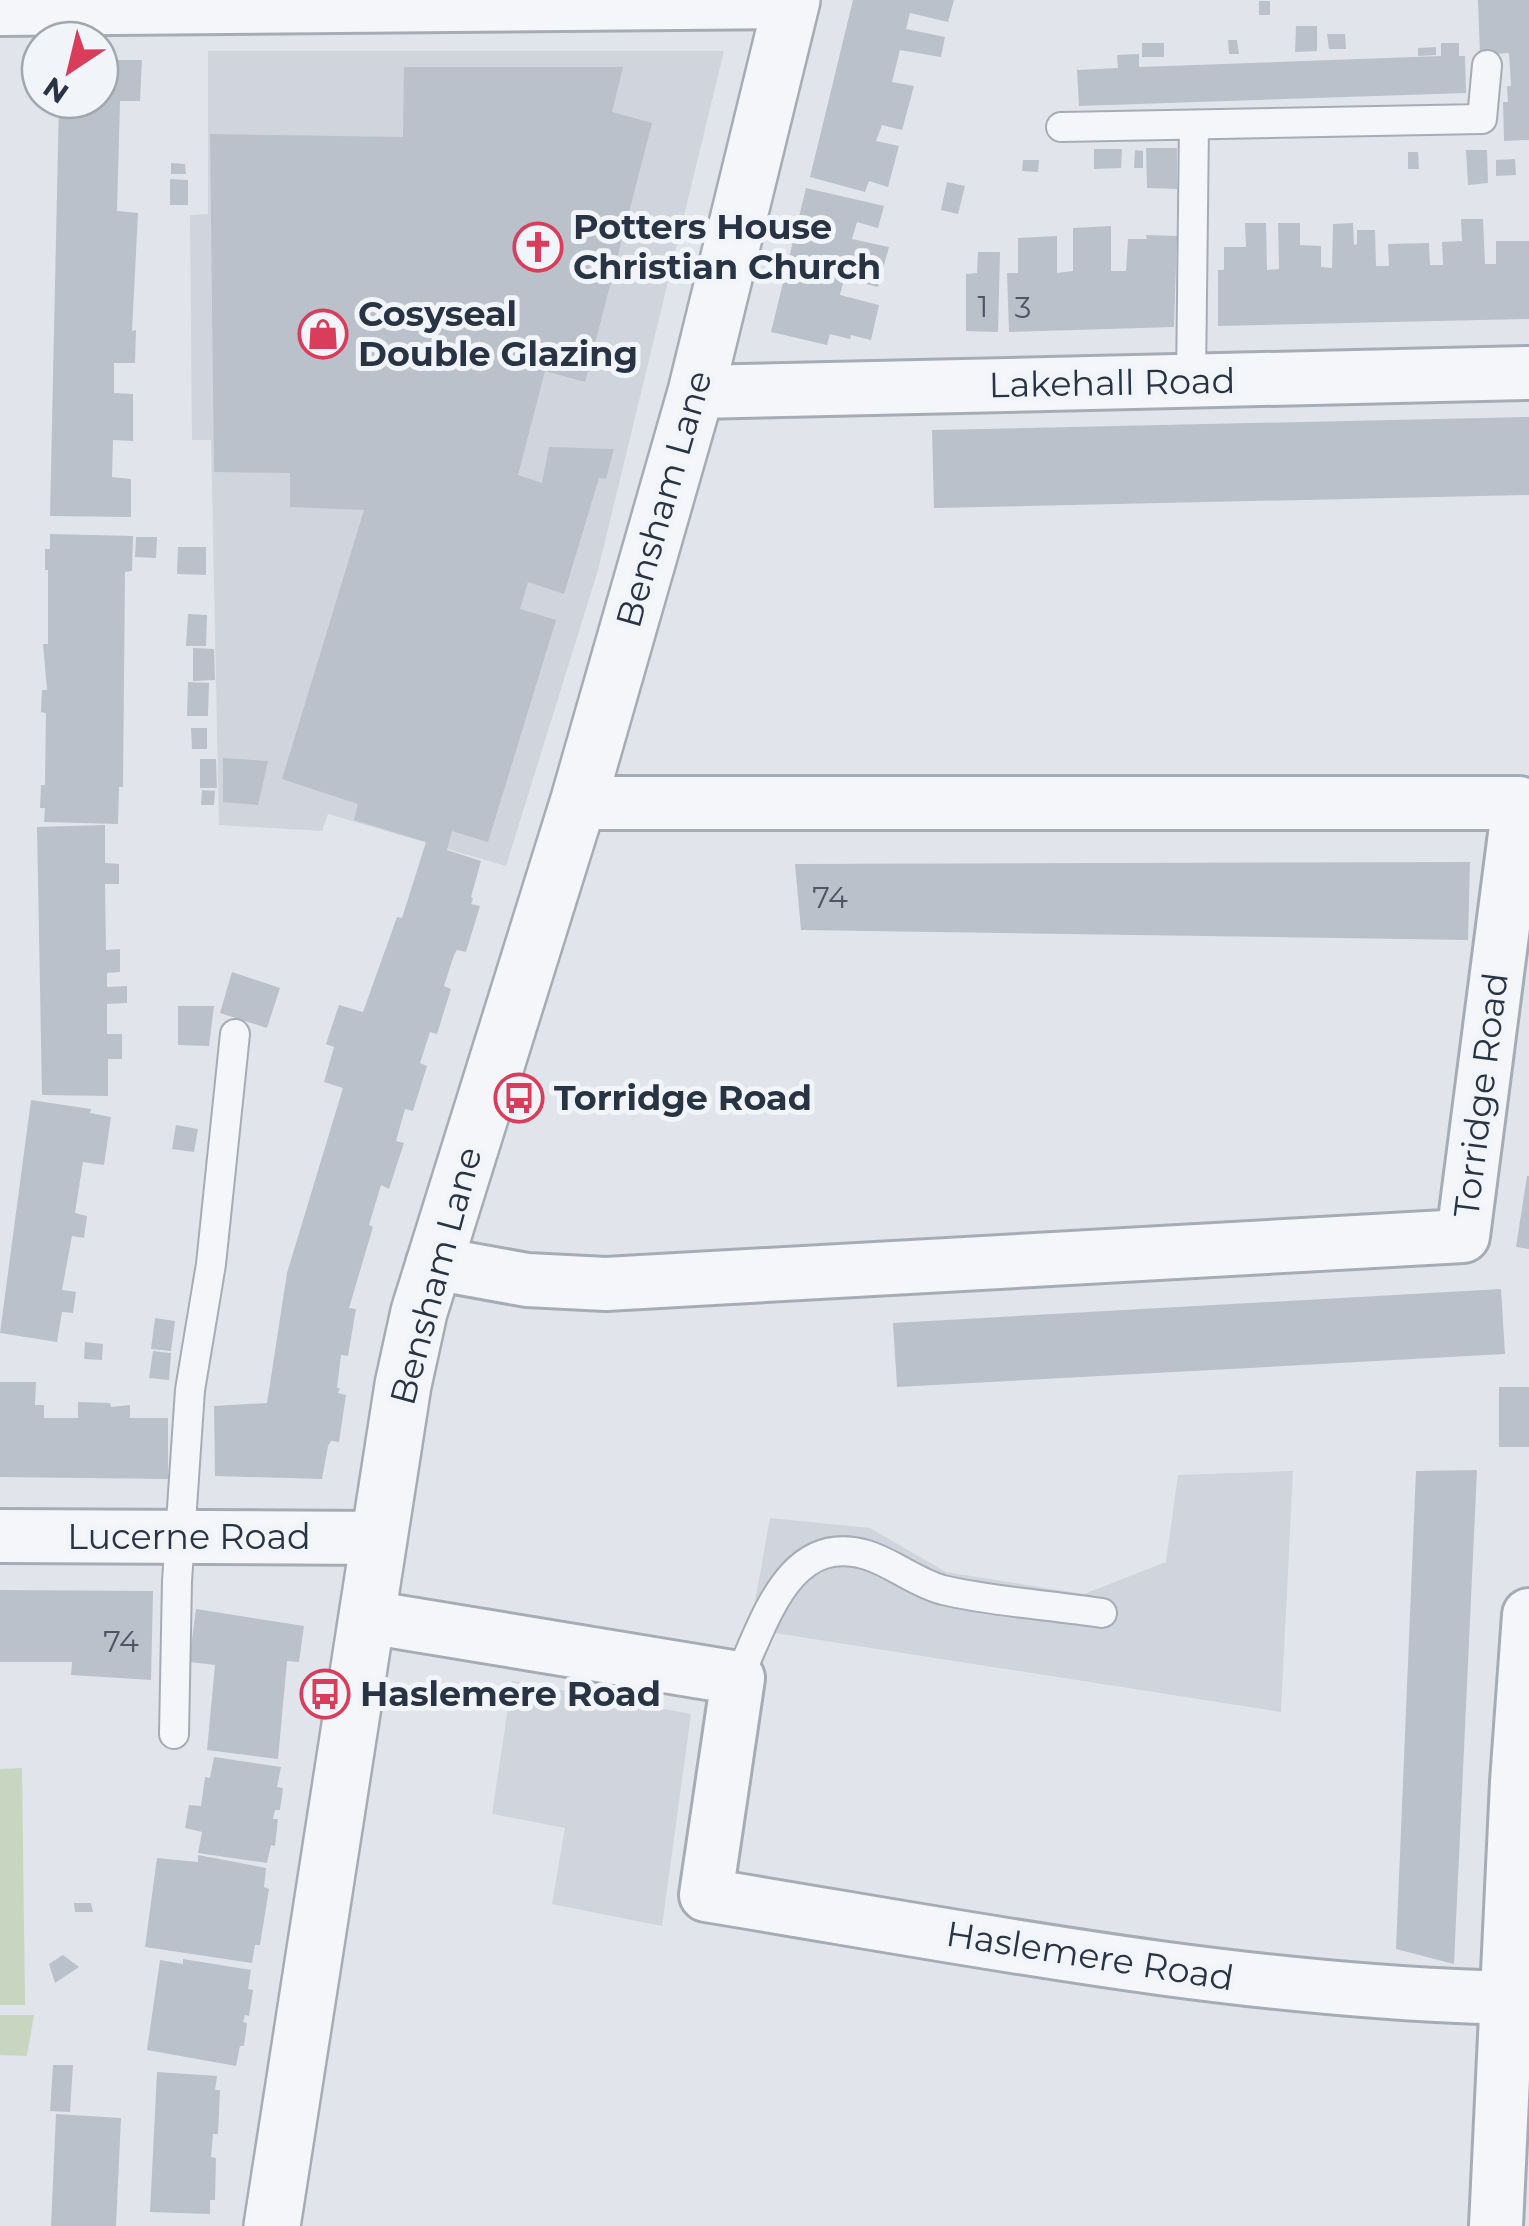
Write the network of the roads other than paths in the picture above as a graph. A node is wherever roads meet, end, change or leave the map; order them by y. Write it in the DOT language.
graph roads {
  1 [pos="792,1"];
  2 [pos="0,8"];
  3 [pos="1487,65"];
  4 [pos="1194,125"];
  5 [pos="1061,127"];
  6 [pos="1529,374"];
  7 [pos="1191,381"];
  8 [pos="696,392"];
  9 [pos="578,803"];
  10 [pos="235,1034"];
  11 [pos="433,1263"];
  12 [pos="0,1536"];
  13 [pos="182,1538"];
  14 [pos="379,1538"];
  15 [pos="1102,1613"];
  16 [pos="1529,1615"];
  17 [pos="368,1617"];
  18 [pos="738,1678"];
  19 [pos="174,1734"];
  20 [pos="1517,1992"];
  21 [pos="272,2226"];
  22 [pos="1496,2226"];
  1 -- 2 [label="street"];
  1 -- 8 [label="street, Bensham Lane"];
  3 -- 4 [label="lane"];
  4 -- 5 [label="lane"];
  4 -- 7 [label="lane"];
  6 -- 7 [label="street, Lakehall Road"];
  7 -- 8 [label="street, Lakehall Road"];
  8 -- 9 [label="street, Bensham Lane"];
  9 -- 11 [label="street, Bensham Lane"];
  9 -- 11 [label="street, Torridge Road"];
  10 -- 13 [label="lane"];
  11 -- 14 [label="street, Bensham Lane"];
  12 -- 13 [label="street, Lucerne Road"];
  13 -- 14 [label="street, Lucerne Road"];
  13 -- 19 [label="lane"];
  14 -- 17 [label="street, Bensham Lane"];
  15 -- 18 [label="lane"];
  16 -- 20 [label="street"];
  17 -- 18 [label="street"];
  17 -- 21 [label="street, Bensham Lane"];
  18 -- 20 [label="street, Haslemere Road"];
  20 -- 22 [label="street"];
}
